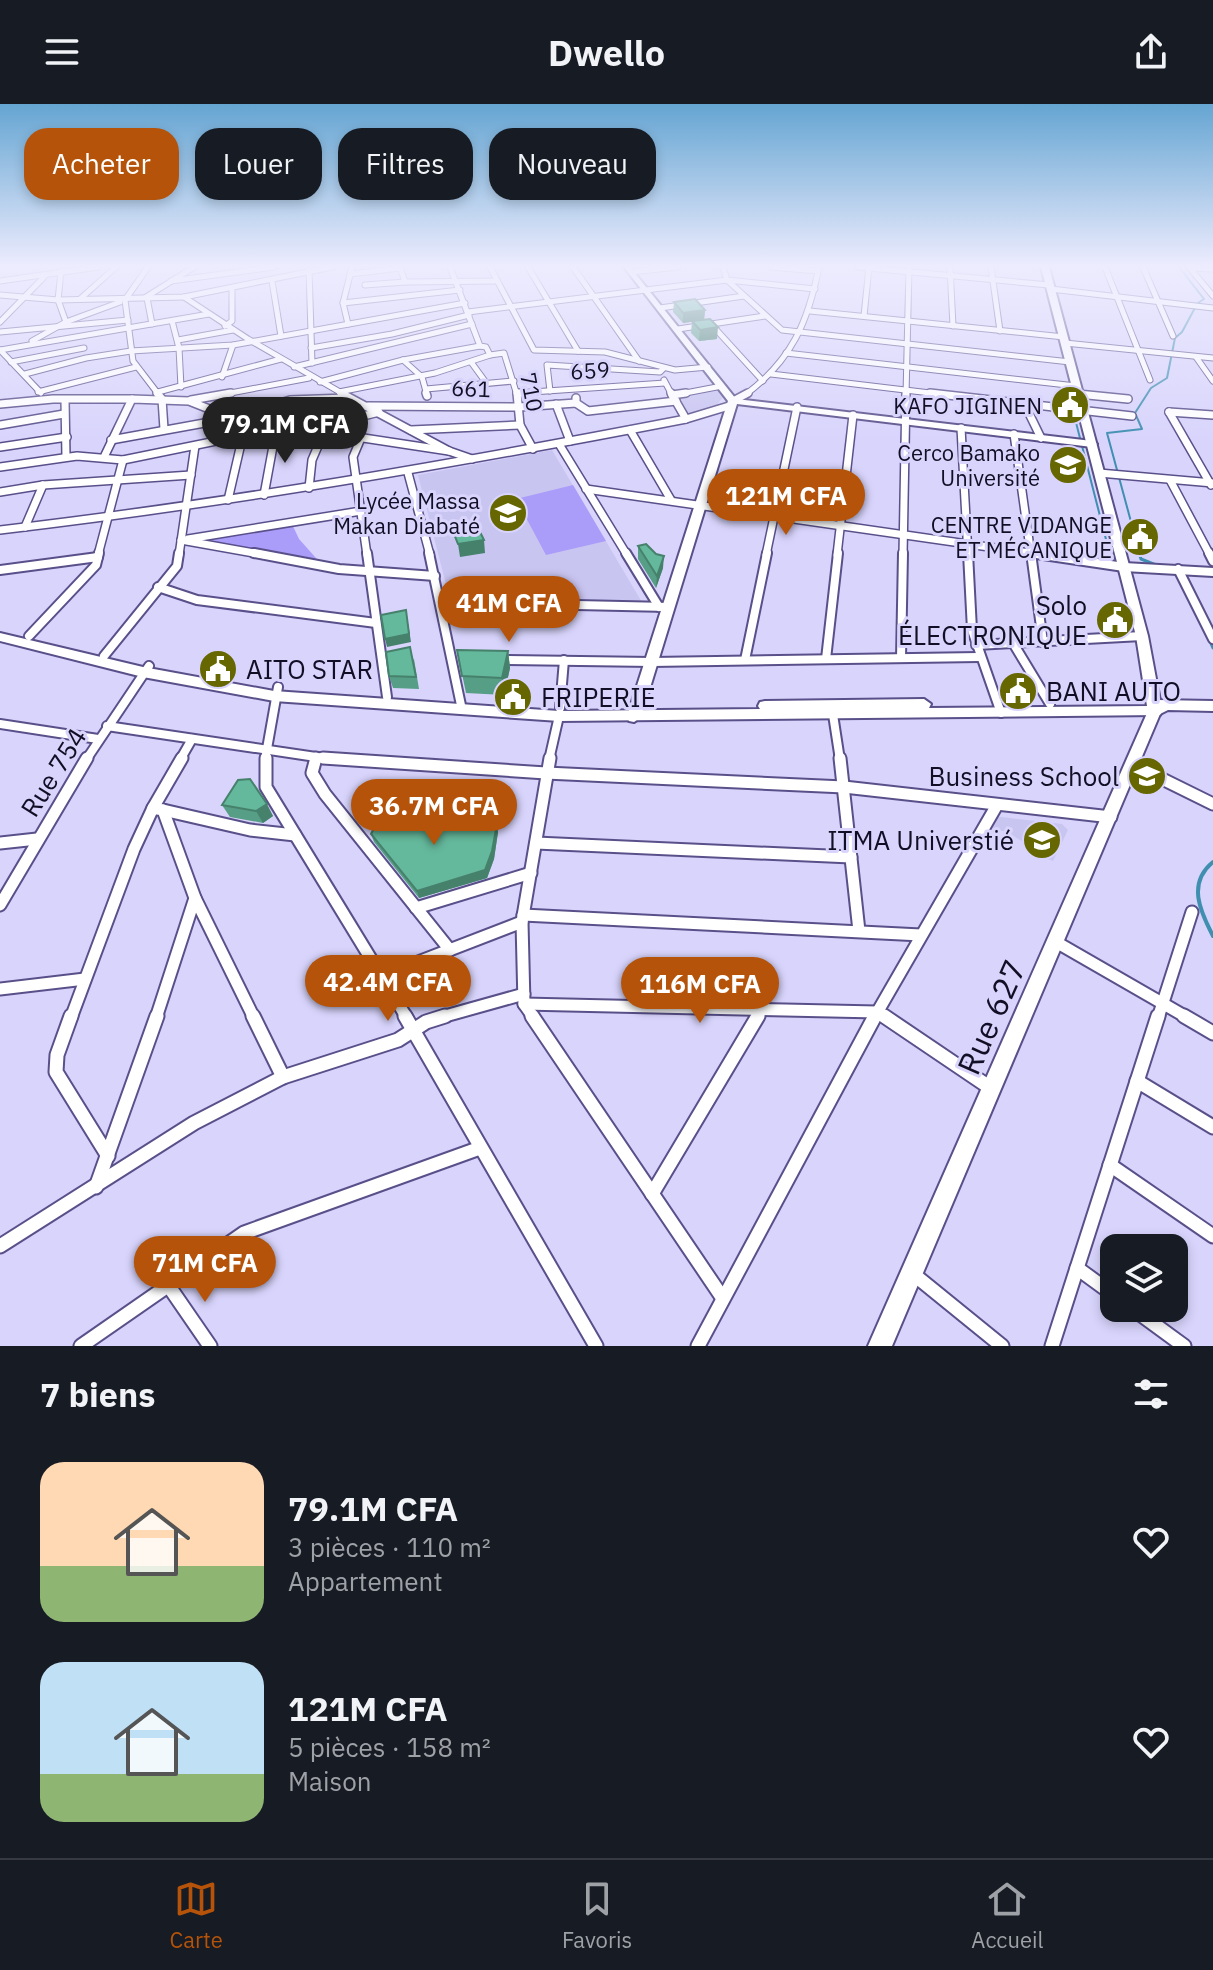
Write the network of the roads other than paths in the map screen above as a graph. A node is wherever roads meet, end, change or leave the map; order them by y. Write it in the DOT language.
graph roads {
  1 [pos="61,325"];
  2 [pos="78,325"];
  3 [pos="129,325"];
  4 [pos="146,325"];
  5 [pos="173,325"];
  6 [pos="279,325"];
  7 [pos="311,325"];
  8 [pos="342,325"];
  9 [pos="431,325"];
  10 [pos="468,325"];
  11 [pos="472,325"];
  12 [pos="521,325"];
  13 [pos="563,325"];
  14 [pos="614,325"];
  15 [pos="675,325"];
  16 [pos="705,325"];
  17 [pos="712,325"];
  18 [pos="774,325"];
  19 [pos="802,325"];
  20 [pos="908,325"];
  21 [pos="944,325"];
  22 [pos="999,325"];
  23 [pos="1060,325"];
  24 [pos="1128,325"];
  25 [pos="1169,325"];
  26 [pos="225,326"];
  27 [pos="953,326"];
  28 [pos="57,327"];
  29 [pos="129,328"];
  30 [pos="678,329"];
  31 [pos="233,330"];
  32 [pos="311,330"];
  33 [pos="1000,331"];
  34 [pos="0,332"];
  35 [pos="798,332"];
  36 [pos="82,336"];
  37 [pos="281,336"];
  38 [pos="1173,336"];
  39 [pos="178,340"];
  40 [pos="1064,340"];
  41 [pos="253,342"];
  42 [pos="908,344"];
  43 [pos="25,345"];
  44 [pos="233,345"];
  45 [pos="480,346"];
  46 [pos="84,348"];
  47 [pos="179,348"];
  48 [pos="311,348"];
  49 [pos="0,350"];
  50 [pos="131,351"];
  51 [pos="578,351"];
  52 [pos="1138,351"];
  53 [pos="786,353"];
  54 [pos="488,356"];
  55 [pos="1196,357"];
  56 [pos="86,358"];
  57 [pos="1213,358"];
  58 [pos="281,359"];
  59 [pos="403,360"];
  60 [pos="639,361"];
  61 [pos="11,362"];
  62 [pos="471,362"];
  63 [pos="1070,362"];
  64 [pos="312,363"];
  65 [pos="907,366"];
  66 [pos="136,367"];
  67 [pos="294,367"];
  68 [pos="708,367"];
  69 [pos="662,369"];
  70 [pos="25,374"];
  71 [pos="771,374"];
  72 [pos="222,377"];
  73 [pos="422,377"];
  74 [pos="309,378"];
  75 [pos="1150,380"];
  76 [pos="514,381"];
  77 [pos="763,381"];
  78 [pos="1213,381"];
  79 [pos="320,382"];
  80 [pos="665,383"];
  81 [pos="487,384"];
  82 [pos="722,386"];
  83 [pos="181,387"];
  84 [pos="426,389"];
  85 [pos="576,390"];
  86 [pos="906,390"];
  87 [pos="1077,390"];
  88 [pos="550,391"];
  89 [pos="38,392"];
  90 [pos="339,392"];
  91 [pos="517,393"];
  92 [pos="160,396"];
  93 [pos="350,398"];
  94 [pos="674,398"];
  95 [pos="53,399"];
  96 [pos="132,399"];
  97 [pos="1128,399"];
  98 [pos="65,400"];
  99 [pos="189,401"];
  100 [pos="576,403"];
  101 [pos="731,403"];
  102 [pos="1024,403"];
  103 [pos="0,404"];
  104 [pos="428,404"];
  105 [pos="556,404"];
  106 [pos="365,406"];
  107 [pos="519,407"];
  108 [pos="797,407"];
  109 [pos="1082,410"];
  110 [pos="379,412"];
  111 [pos="64,414"];
  112 [pos="853,415"];
  113 [pos="1213,415"];
  114 [pos="1132,416"];
  115 [pos="232,418"];
  116 [pos="686,419"];
  117 [pos="906,421"];
  118 [pos="0,425"];
  119 [pos="520,425"];
  120 [pos="279,428"];
  121 [pos="961,428"];
  122 [pos="164,429"];
  123 [pos="310,429"];
  124 [pos="410,430"];
  125 [pos="630,430"];
  126 [pos="324,432"];
  127 [pos="1014,434"];
  128 [pos="243,435"];
  129 [pos="67,437"];
  130 [pos="361,438"];
  131 [pos="1041,438"];
  132 [pos="111,440"];
  133 [pos="570,441"];
  134 [pos="559,444"];
  135 [pos="1092,444"];
  136 [pos="195,446"];
  137 [pos="0,447"];
  138 [pos="533,449"];
  139 [pos="449,451"];
  140 [pos="105,455"];
  141 [pos="66,457"];
  142 [pos="123,460"];
  143 [pos="476,460"];
  144 [pos="0,467"];
  145 [pos="408,473"];
  146 [pos="1099,473"];
  147 [pos="191,475"];
  148 [pos="1170,480"];
  149 [pos="117,481"];
  150 [pos="356,481"];
  151 [pos="43,485"];
  152 [pos="1212,485"];
  153 [pos="309,488"];
  154 [pos="586,489"];
  155 [pos="0,492"];
  156 [pos="264,495"];
  157 [pos="228,500"];
  158 [pos="671,500"];
  159 [pos="699,505"];
  160 [pos="186,507"];
  161 [pos="361,511"];
  162 [pos="775,516"];
  163 [pos="108,518"];
  164 [pos="840,525"];
  165 [pos="25,527"];
  166 [pos="0,530"];
  167 [pos="903,535"];
  168 [pos="181,540"];
  169 [pos="966,544"];
  170 [pos="1030,553"];
  171 [pos="98,557"];
  172 [pos="1213,561"];
  173 [pos="1124,567"];
  174 [pos="1178,569"];
  175 [pos="0,570"];
  176 [pos="369,572"];
  177 [pos="1213,572"];
  178 [pos="435,576"];
  179 [pos="158,587"];
  180 [pos="440,602"];
  181 [pos="664,607"];
  182 [pos="376,623"];
  183 [pos="0,628"];
  184 [pos="29,636"];
  185 [pos="1142,636"];
  186 [pos="0,637"];
  187 [pos="1213,639"];
  188 [pos="1043,642"];
  189 [pos="1013,643"];
  190 [pos="976,645"];
  191 [pos="104,656"];
  192 [pos="979,657"];
  193 [pos="901,658"];
  194 [pos="826,659"];
  195 [pos="453,660"];
  196 [pos="469,660"];
  197 [pos="485,660"];
  198 [pos="564,660"];
  199 [pos="745,660"];
  200 [pos="652,662"];
  201 [pos="146,669"];
  202 [pos="276,691"];
  203 [pos="387,697"];
  204 [pos="1050,704"];
  205 [pos="462,706"];
  206 [pos="1213,706"];
  207 [pos="1157,707"];
  208 [pos="998,709"];
  209 [pos="833,710"];
  210 [pos="559,712"];
  211 [pos="636,713"];
  212 [pos="0,724"];
  213 [pos="107,726"];
  214 [pos="98,739"];
  215 [pos="192,739"];
  216 [pos="268,750"];
  217 [pos="316,757"];
  218 [pos="1134,765"];
  219 [pos="546,773"];
  220 [pos="844,787"];
  221 [pos="1213,804"];
  222 [pos="997,805"];
  223 [pos="158,809"];
  224 [pos="1111,817"];
  225 [pos="295,835"];
  226 [pos="37,839"];
  227 [pos="0,843"];
  228 [pos="536,843"];
  229 [pos="851,857"];
  230 [pos="531,873"];
  231 [pos="195,898"];
  232 [pos="0,905"];
  233 [pos="416,908"];
  234 [pos="1192,912"];
  235 [pos="522,918"];
  236 [pos="859,931"];
  237 [pos="921,935"];
  238 [pos="1056,942"];
  239 [pos="450,950"];
  240 [pos="382,976"];
  241 [pos="85,979"];
  242 [pos="0,989"];
  243 [pos="524,999"];
  244 [pos="1162,1004"];
  245 [pos="762,1009"];
  246 [pos="877,1012"];
  247 [pos="413,1030"];
  248 [pos="1213,1033"];
  249 [pos="283,1077"];
  250 [pos="1137,1081"];
  251 [pos="992,1089"];
  252 [pos="1213,1127"];
  253 [pos="480,1148"];
  254 [pos="108,1156"];
  255 [pos="1110,1165"];
  256 [pos="96,1187"];
  257 [pos="652,1194"];
  258 [pos="1213,1236"];
  259 [pos="0,1246"];
  260 [pos="1077,1268"];
  261 [pos="912,1273"];
  262 [pos="168,1285"];
  263 [pos="1100,1285"];
  264 [pos="722,1297"];
  265 [pos="1151,1322"];
  266 [pos="81,1346"];
  267 [pos="210,1346"];
  268 [pos="596,1346"];
  269 [pos="698,1346"];
  270 [pos="880,1346"];
  271 [pos="1002,1346"];
  272 [pos="1052,1346"];
  273 [pos="1184,1346"];
  1 -- 28 [label="street"];
  2 -- 28 [label="street"];
  3 -- 29 [label="street"];
  4 -- 29 [label="street"];
  5 -- 39 [label="street"];
  6 -- 37 [label="street"];
  7 -- 32 [label="street"];
  8 -- 32 [label="street"];
  9 -- 48 [label="street"];
  10 -- 64 [label="street"];
  11 -- 45 [label="street"];
  12 -- 51 [label="street"];
  13 -- 51 [label="street"];
  14 -- 60 [label="street"];
  15 -- 30 [label="main road"];
  16 -- 30 [label="street"];
  17 -- 77 [label="street"];
  18 -- 35 [label="street"];
  19 -- 35 [label="street"];
  20 -- 42 [label="street"];
  21 -- 27 [label="street"];
  22 -- 33 [label="street"];
  23 -- 40 [label="main road"];
  24 -- 52 [label="street"];
  25 -- 38 [label="street"];
  26 -- 31 [label="street"];
  27 -- 33 [label="street"];
  28 -- 34 [label="street"];
  28 -- 43 [label="street"];
  29 -- 36 [label="street"];
  29 -- 50 [label="street"];
  30 -- 68 [label="main road"];
  31 -- 39 [label="street"];
  31 -- 41 [label="street"];
  32 -- 37 [label="street"];
  32 -- 48 [label="street"];
  33 -- 40 [label="street"];
  35 -- 42 [label="street"];
  35 -- 53 [label="street"];
  36 -- 43 [label="street"];
  36 -- 46 [label="street"];
  37 -- 41 [label="street"];
  39 -- 47 [label="street"];
  40 -- 52 [label="street"];
  40 -- 63 [label="main road"];
  41 -- 44 [label="street"];
  41 -- 58 [label="street"];
  42 -- 63 [label="street"];
  42 -- 65 [label="street"];
  43 -- 49 [label="street"];
  44 -- 47 [label="street"];
  44 -- 72 [label="street"];
  45 -- 54 [label="street"];
  45 -- 59 [label="street"];
  46 -- 56 [label="street"];
  46 -- 61 [label="street"];
  47 -- 50 [label="street"];
  47 -- 83 [label="street"];
  48 -- 64 [label="street"];
  49 -- 61 [label="street"];
  50 -- 56 [label="street"];
  50 -- 66 [label="street"];
  51 -- 60 [label="street"];
  52 -- 55 [label="street"];
  52 -- 75 [label="street"];
  53 -- 65 [label="street"];
  53 -- 71 [label="street"];
  54 -- 62 [label="street"];
  54 -- 76 [label="street, 710"];
  55 -- 57 [label="street"];
  55 -- 78 [label="street"];
  56 -- 70 [label="street"];
  58 -- 67 [label="street"];
  58 -- 72 [label="street"];
  59 -- 73 [label="street"];
  59 -- 79 [label="street"];
  60 -- 69 [label="street"];
  61 -- 70 [label="street"];
  62 -- 73 [label="street"];
  62 -- 81 [label="street"];
  63 -- 87 [label="main road"];
  64 -- 67 [label="street"];
  65 -- 86 [label="street"];
  65 -- 87 [label="street"];
  66 -- 89 [label="street"];
  66 -- 92 [label="street"];
  67 -- 74 [label="street"];
  68 -- 69 [label="street"];
  68 -- 82 [label="main road"];
  69 -- 80 [label="street"];
  69 -- 88 [label="street"];
  70 -- 89 [label="street"];
  71 -- 77 [label="street"];
  71 -- 86 [label="street"];
  72 -- 83 [label="street"];
  73 -- 84 [label="street"];
  73 -- 90 [label="street"];
  74 -- 79 [label="street"];
  74 -- 99 [label="street"];
  76 -- 81 [label="street"];
  76 -- 91 [label="street, 710"];
  77 -- 101 [label="street"];
  79 -- 90 [label="street"];
  80 -- 85 [label="street, 659"];
  80 -- 94 [label="street"];
  81 -- 84 [label="street"];
  82 -- 94 [label="street"];
  82 -- 101 [label="main road"];
  83 -- 92 [label="street"];
  84 -- 104 [label="street"];
  85 -- 88 [label="street, 659"];
  85 -- 100 [label="street"];
  86 -- 102 [label="street"];
  86 -- 117 [label="street"];
  87 -- 97 [label="street"];
  87 -- 109 [label="main road"];
  88 -- 91 [label="street, 659"];
  89 -- 95 [label="street"];
  90 -- 93 [label="street"];
  91 -- 107 [label="street, 710"];
  92 -- 96 [label="street"];
  92 -- 99 [label="street"];
  92 -- 122 [label="street"];
  93 -- 106 [label="street"];
  93 -- 115 [label="street"];
  94 -- 100 [label="street"];
  94 -- 116 [label="street"];
  95 -- 98 [label="street"];
  95 -- 103 [label="street"];
  96 -- 98 [label="street"];
  96 -- 132 [label="street"];
  98 -- 111 [label="street"];
  99 -- 115 [label="street"];
  100 -- 105 [label="street, 661"];
  101 -- 108 [label="main road"];
  101 -- 116 [label="street"];
  101 -- 159 [label="main road"];
  102 -- 109 [label="street"];
  102 -- 131 [label="street"];
  104 -- 106 [label="street, 661"];
  104 -- 107 [label="street, 661"];
  105 -- 107 [label="street, 661"];
  105 -- 133 [label="street"];
  106 -- 110 [label="street"];
  107 -- 119 [label="street, 710"];
  108 -- 112 [label="main road"];
  108 -- 162 [label="street"];
  109 -- 114 [label="street"];
  109 -- 135 [label="main road"];
  110 -- 123 [label="street"];
  110 -- 124 [label="street"];
  111 -- 118 [label="street"];
  111 -- 129 [label="street"];
  112 -- 117 [label="main road"];
  112 -- 164 [label="street"];
  113 -- 152 [label="street"];
  115 -- 120 [label="street"];
  115 -- 122 [label="street"];
  116 -- 125 [label="street"];
  117 -- 121 [label="main road"];
  117 -- 167 [label="street"];
  119 -- 124 [label="street"];
  119 -- 138 [label="street, 710"];
  120 -- 123 [label="street"];
  120 -- 128 [label="street"];
  120 -- 156 [label="street"];
  121 -- 127 [label="main road"];
  121 -- 169 [label="street"];
  122 -- 132 [label="street"];
  123 -- 126 [label="street"];
  124 -- 139 [label="street"];
  125 -- 133 [label="street"];
  125 -- 158 [label="street"];
  126 -- 130 [label="street"];
  126 -- 153 [label="street"];
  127 -- 131 [label="main road"];
  127 -- 170 [label="street"];
  128 -- 136 [label="street"];
  128 -- 157 [label="street"];
  129 -- 137 [label="street"];
  129 -- 141 [label="street"];
  130 -- 139 [label="street"];
  130 -- 150 [label="street"];
  131 -- 135 [label="main road"];
  132 -- 140 [label="street"];
  133 -- 134 [label="street"];
  134 -- 138 [label="street"];
  134 -- 154 [label="street"];
  135 -- 146 [label="main road"];
  136 -- 142 [label="street"];
  136 -- 147 [label="street"];
  138 -- 143 [label="street"];
  139 -- 143 [label="street"];
  140 -- 141 [label="street"];
  140 -- 142 [label="street"];
  141 -- 144 [label="street"];
  142 -- 149 [label="street"];
  143 -- 145 [label="street"];
  145 -- 150 [label="street"];
  145 -- 178 [label="street"];
  146 -- 148 [label="street"];
  146 -- 173 [label="main road"];
  147 -- 149 [label="street"];
  147 -- 160 [label="street"];
  148 -- 152 [label="street"];
  148 -- 172 [label="street"];
  149 -- 151 [label="street"];
  149 -- 163 [label="street"];
  150 -- 153 [label="street"];
  150 -- 161 [label="street"];
  151 -- 155 [label="street"];
  151 -- 165 [label="street"];
  153 -- 156 [label="street"];
  154 -- 158 [label="street"];
  154 -- 181 [label="street"];
  156 -- 157 [label="street"];
  157 -- 160 [label="street"];
  158 -- 159 [label="street"];
  159 -- 162 [label="street"];
  159 -- 181 [label="main road"];
  160 -- 163 [label="street"];
  160 -- 168 [label="street"];
  161 -- 168 [label="street"];
  161 -- 176 [label="street"];
  162 -- 164 [label="street"];
  162 -- 199 [label="street"];
  163 -- 165 [label="street"];
  163 -- 171 [label="street"];
  164 -- 167 [label="street"];
  164 -- 194 [label="street"];
  165 -- 166 [label="street"];
  167 -- 169 [label="street"];
  167 -- 193 [label="street"];
  168 -- 176 [label="street"];
  168 -- 179 [label="street"];
  169 -- 170 [label="street"];
  169 -- 190 [label="street"];
  170 -- 173 [label="street"];
  170 -- 188 [label="street"];
  171 -- 175 [label="street"];
  171 -- 184 [label="street"];
  173 -- 174 [label="street"];
  173 -- 185 [label="main road"];
  174 -- 177 [label="street"];
  174 -- 187 [label="street"];
  176 -- 178 [label="street"];
  176 -- 182 [label="street"];
  178 -- 180 [label="street"];
  179 -- 182 [label="street"];
  179 -- 191 [label="street"];
  180 -- 181 [label="street"];
  180 -- 195 [label="street"];
  181 -- 200 [label="main road"];
  182 -- 203 [label="street"];
  183 -- 184 [label="main road"];
  184 -- 191 [label="main road"];
  185 -- 188 [label="street"];
  185 -- 207 [label="main road"];
  186 -- 201 [label="main road"];
  188 -- 189 [label="street"];
  189 -- 190 [label="street"];
  189 -- 204 [label="street"];
  190 -- 192 [label="street"];
  191 -- 201 [label="main road"];
  192 -- 193 [label="street"];
  192 -- 208 [label="street"];
  193 -- 194 [label="street"];
  194 -- 199 [label="street"];
  195 -- 196 [label="street"];
  195 -- 205 [label="street"];
  197 -- 198 [label="street"];
  198 -- 200 [label="street"];
  198 -- 210 [label="street"];
  199 -- 200 [label="street"];
  200 -- 211 [label="main road"];
  201 -- 202 [label="main road"];
  201 -- 213 [label="street, Rue 754"];
  202 -- 203 [label="main road"];
  202 -- 205 [label="main road"];
  202 -- 216 [label="street"];
  203 -- 205 [label="main road"];
  204 -- 207 [label="main road"];
  204 -- 208 [label="main road"];
  205 -- 210 [label="main road"];
  206 -- 207 [label="main road"];
  207 -- 208 [label="main road"];
  207 -- 218 [label="main road, Rue 627"];
  208 -- 209 [label="main road"];
  209 -- 211 [label="main road"];
  209 -- 220 [label="street"];
  210 -- 211 [label="main road"];
  210 -- 219 [label="street"];
  212 -- 214 [label="street"];
  213 -- 214 [label="street, Rue 754"];
  213 -- 215 [label="street"];
  214 -- 226 [label="street, Rue 754"];
  215 -- 216 [label="street"];
  215 -- 223 [label="street"];
  216 -- 217 [label="street"];
  216 -- 225 [label="street"];
  217 -- 219 [label="street"];
  217 -- 233 [label="street"];
  218 -- 221 [label="street"];
  218 -- 224 [label="main road, Rue 627"];
  219 -- 220 [label="street"];
  219 -- 228 [label="street"];
  220 -- 222 [label="street"];
  220 -- 229 [label="street"];
  222 -- 224 [label="street"];
  222 -- 237 [label="street"];
  223 -- 225 [label="street"];
  223 -- 231 [label="street"];
  223 -- 241 [label="street"];
  224 -- 238 [label="main road, Rue 627"];
  225 -- 240 [label="street"];
  226 -- 227 [label="street"];
  226 -- 232 [label="street, Rue 754"];
  228 -- 229 [label="street"];
  228 -- 230 [label="street"];
  229 -- 236 [label="street"];
  230 -- 233 [label="street"];
  230 -- 235 [label="street"];
  231 -- 249 [label="street"];
  231 -- 254 [label="street"];
  233 -- 239 [label="street"];
  234 -- 244 [label="street"];
  235 -- 236 [label="street"];
  235 -- 239 [label="street"];
  235 -- 243 [label="street"];
  236 -- 237 [label="street"];
  237 -- 246 [label="street"];
  238 -- 244 [label="street"];
  238 -- 251 [label="main road, Rue 627"];
  239 -- 240 [label="street"];
  240 -- 247 [label="street"];
  241 -- 242 [label="street"];
  241 -- 254 [label="street"];
  243 -- 245 [label="street"];
  243 -- 247 [label="street"];
  243 -- 257 [label="street"];
  244 -- 248 [label="street"];
  244 -- 250 [label="street"];
  245 -- 246 [label="street"];
  245 -- 257 [label="street"];
  246 -- 251 [label="street"];
  246 -- 264 [label="street"];
  247 -- 249 [label="street"];
  247 -- 253 [label="street"];
  249 -- 256 [label="street"];
  250 -- 252 [label="street"];
  250 -- 255 [label="street"];
  251 -- 261 [label="main road, Rue 627"];
  253 -- 262 [label="street"];
  253 -- 268 [label="street"];
  254 -- 256 [label="street"];
  255 -- 258 [label="street"];
  255 -- 260 [label="street"];
  256 -- 259 [label="street"];
  257 -- 264 [label="street"];
  260 -- 263 [label="street"];
  260 -- 272 [label="street"];
  261 -- 270 [label="main road, Rue 627"];
  261 -- 271 [label="street"];
  262 -- 266 [label="street"];
  262 -- 267 [label="street"];
  264 -- 269 [label="street"];
  265 -- 273 [label="street"];
}
